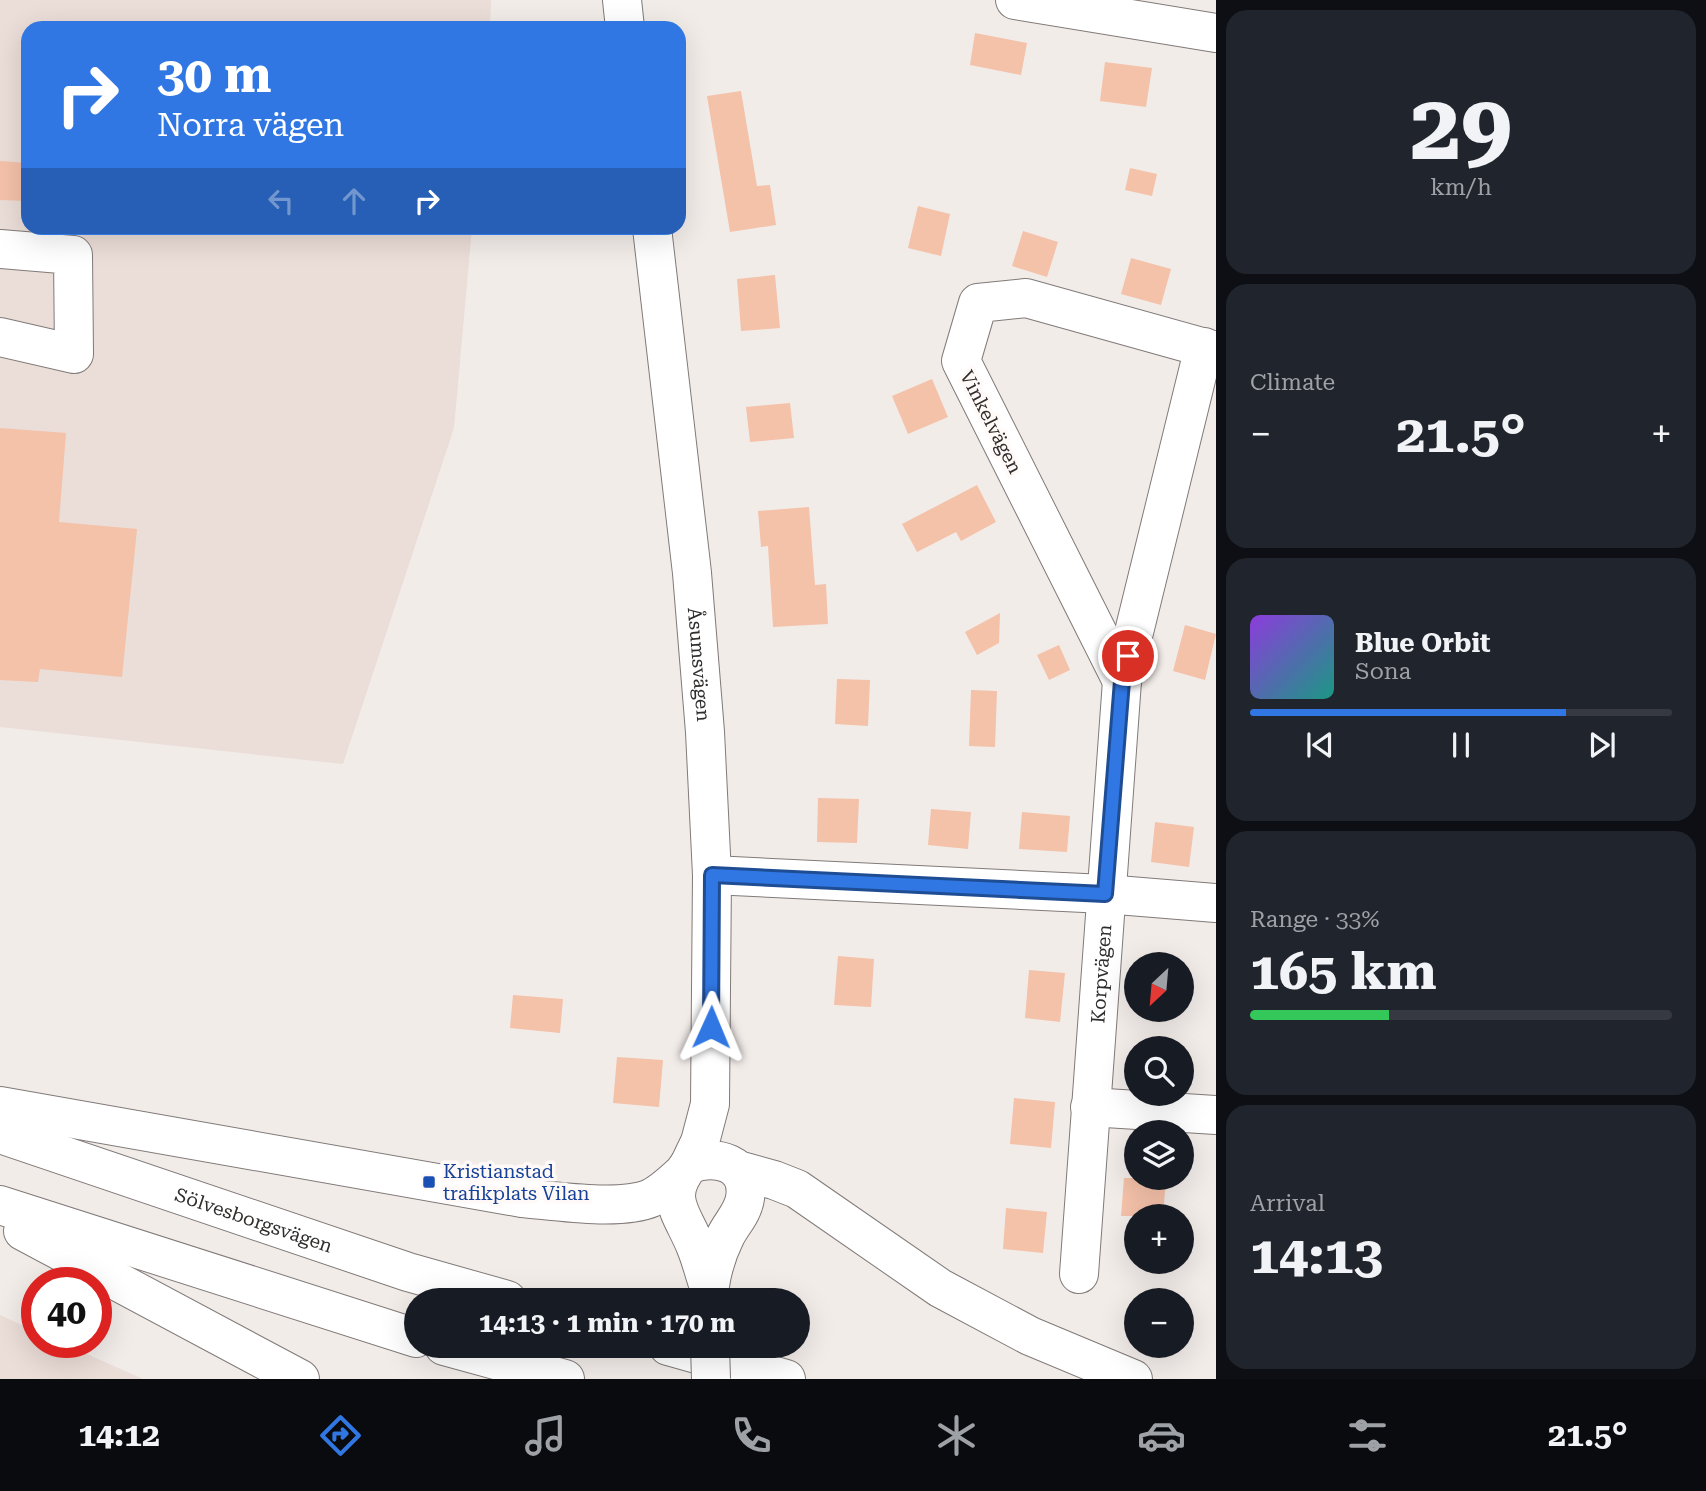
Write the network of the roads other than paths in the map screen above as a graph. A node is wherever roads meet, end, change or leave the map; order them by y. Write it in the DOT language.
graph roads {
  1 [pos="622,0"];
  2 [pos="1015,0"];
  3 [pos="624,21"];
  4 [pos="1216,33"];
  5 [pos="653,235"];
  6 [pos="0,248"];
  7 [pos="0,337"];
  8 [pos="1210,349"];
  9 [pos="1122,681"];
  10 [pos="712,875"];
  11 [pos="1105,894"];
  12 [pos="1216,903"];
  13 [pos="710,1104"];
  14 [pos="0,1106"];
  15 [pos="1090,1107"];
  16 [pos="1216,1115"];
  17 [pos="0,1134"];
  18 [pos="735,1167"];
  19 [pos="685,1170"];
  20 [pos="0,1205"];
  21 [pos="0,1219"];
  22 [pos="1079,1274"];
  23 [pos="465,1288"];
  24 [pos="707,1288"];
  25 [pos="710,1288"];
  26 [pos="404,1334"];
  27 [pos="488,1358"];
  28 [pos="710,1358"];
  29 [pos="711,1358"];
  30 [pos="300,1379"];
  31 [pos="565,1379"];
  32 [pos="711,1379"];
  33 [pos="786,1379"];
  34 [pos="1133,1379"];
  1 -- 3 [label="main road"];
  2 -- 4 [label="main road"];
  5 -- 10 [label="main road, Åsumsvägen"];
  6 -- 7 [label="main road"];
  8 -- 9 [label="main road, Korpvägen"];
  8 -- 9 [label="main road, Vinkelvägen"];
  9 -- 11 [label="main road, Korpvägen"];
  10 -- 11 [label="main road"];
  10 -- 13 [label="main road, Åsumsvägen"];
  11 -- 12 [label="main road"];
  11 -- 15 [label="main road, Korpvägen"];
  13 -- 18 [label="main road, Åsumsvägen"];
  13 -- 19 [label="main road, Åsumsvägen"];
  14 -- 19 [label="main road"];
  15 -- 16 [label="main road"];
  15 -- 22 [label="main road, Korpvägen"];
  17 -- 23 [label="main road, Sölvesborgsvägen"];
  18 -- 19 [label="main road"];
  18 -- 25 [label="main road, Åsumsvägen"];
  18 -- 34 [label="main road"];
  19 -- 24 [label="main road"];
  20 -- 26 [label="main road"];
  21 -- 30 [label="main road"];
  27 -- 31 [label="main road"];
  28 -- 32 [label="main road, bridge"];
  29 -- 33 [label="main road"];
}
